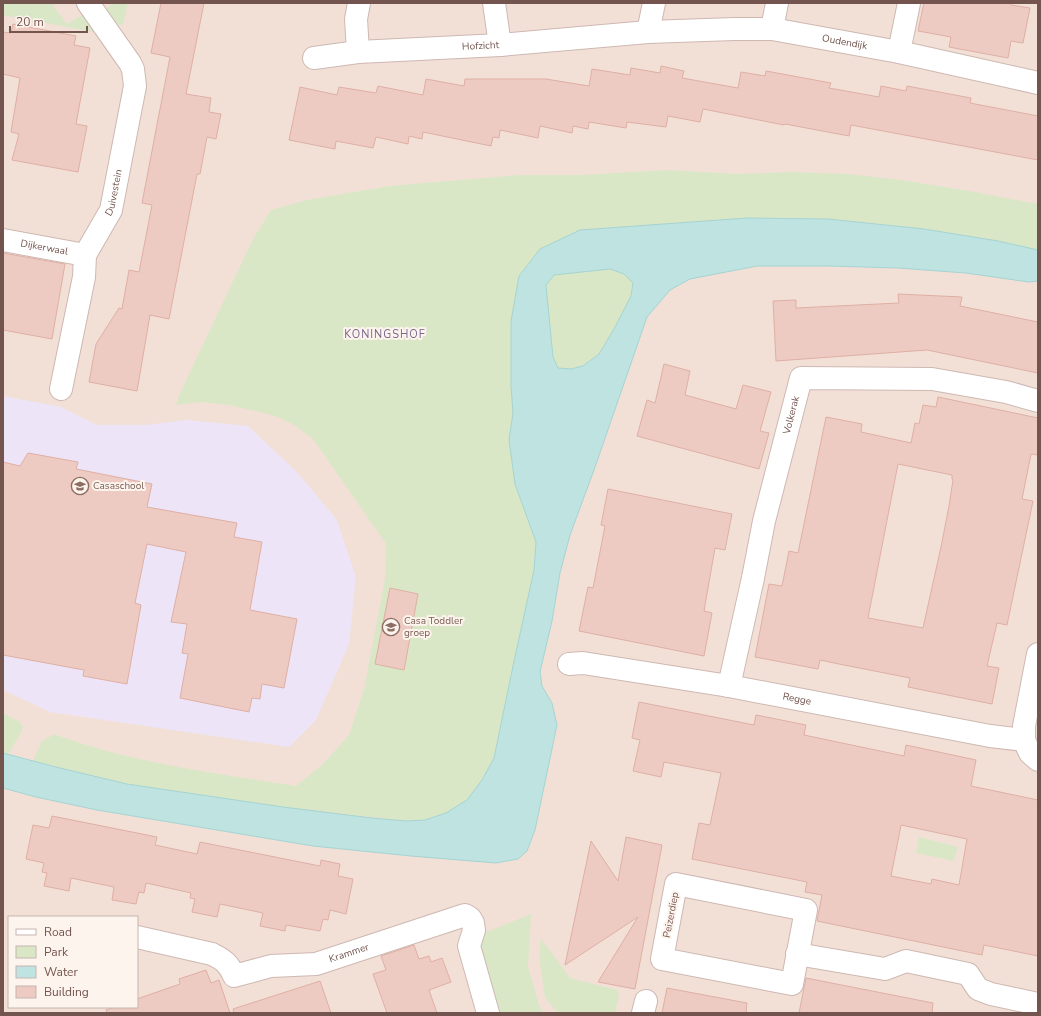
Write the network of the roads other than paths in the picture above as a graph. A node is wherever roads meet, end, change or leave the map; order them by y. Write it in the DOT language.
graph roads {
  1 [pos="88,3"];
  2 [pos="359,3"];
  3 [pos="494,3"];
  4 [pos="654,3"];
  5 [pos="777,3"];
  6 [pos="909,3"];
  7 [pos="772,29"];
  8 [pos="648,32"];
  9 [pos="500,45"];
  10 [pos="358,52"];
  11 [pos="899,52"];
  12 [pos="314,58"];
  13 [pos="1038,83"];
  14 [pos="3,240"];
  15 [pos="85,255"];
  16 [pos="61,389"];
  17 [pos="1038,401"];
  18 [pos="1038,654"];
  19 [pos="569,664"];
  20 [pos="729,686"];
  21 [pos="1024,740"];
  22 [pos="1038,760"];
  23 [pos="138,936"];
  24 [pos="798,954"];
  25 [pos="1038,1004"];
  26 [pos="488,1013"];
  1 -- 15 [label="street, Duivestein"];
  2 -- 10 [label="street"];
  3 -- 9 [label="street"];
  4 -- 8 [label="street"];
  5 -- 7 [label="street"];
  6 -- 11 [label="street"];
  7 -- 8 [label="street, Oudendijk"];
  7 -- 11 [label="street, Oudendijk"];
  8 -- 9 [label="street, Hofzicht"];
  9 -- 10 [label="street, Hofzicht"];
  10 -- 12 [label="street, Hofzicht"];
  11 -- 13 [label="street, Oudendijk"];
  14 -- 15 [label="street, Dijkerwaal"];
  15 -- 16 [label="street, Duivestein"];
  17 -- 20 [label="street, Volkerak"];
  18 -- 21 [label="street"];
  19 -- 20 [label="street, Regge"];
  20 -- 21 [label="street, Regge"];
  21 -- 22 [label="street"];
  23 -- 26 [label="street, Krammer"];
  24 -- 24 [label="street, Peizerdiep"];
  24 -- 25 [label="street"];
}
